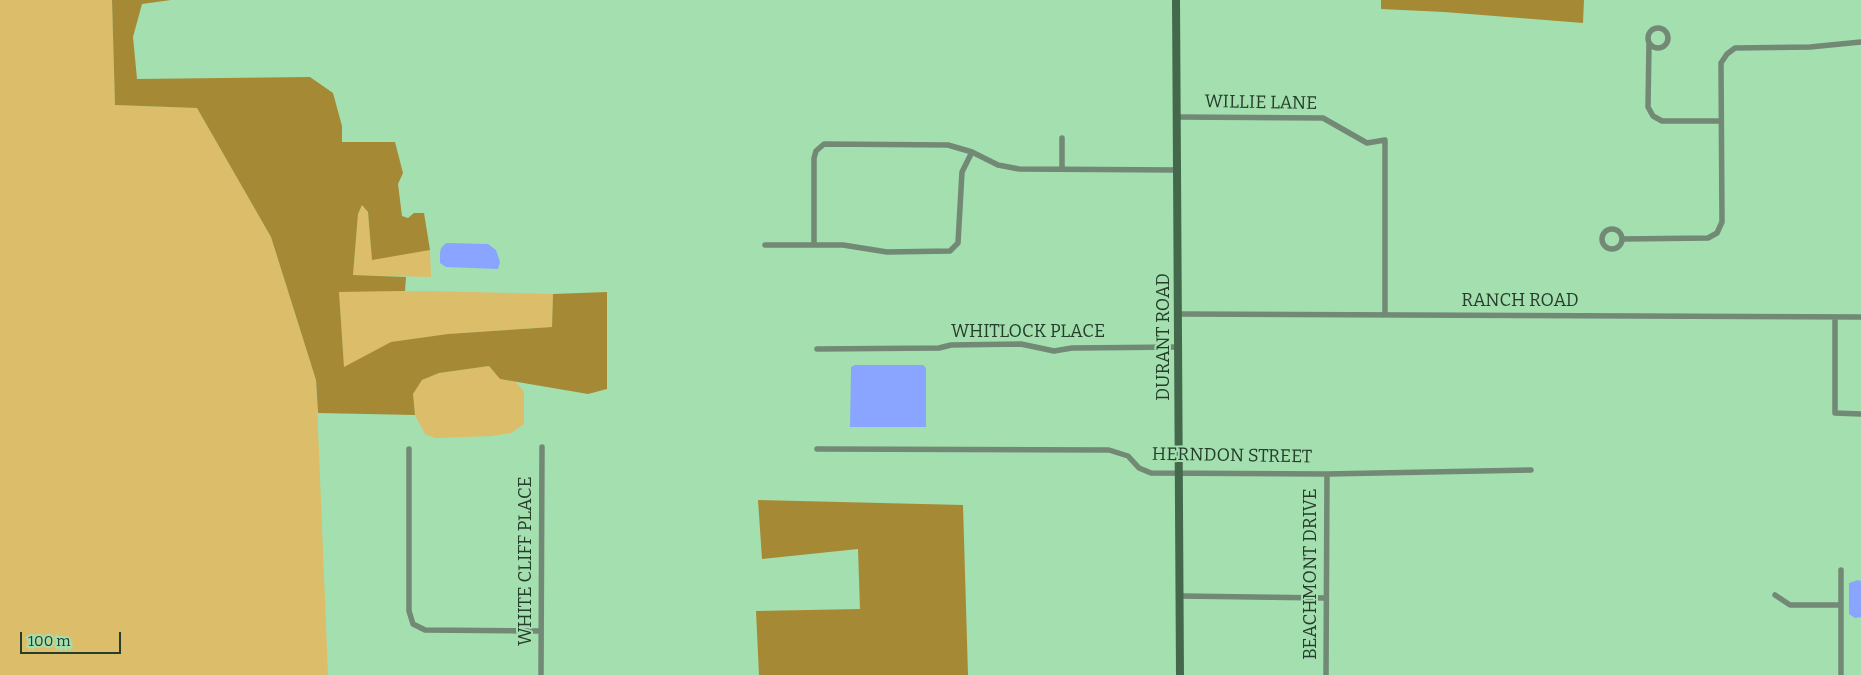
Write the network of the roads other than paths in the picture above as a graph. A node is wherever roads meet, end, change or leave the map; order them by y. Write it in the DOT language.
graph roads {
  1 [pos="1176,0"];
  2 [pos="1861,42"];
  3 [pos="1649,43"];
  4 [pos="1178,117"];
  5 [pos="1721,121"];
  6 [pos="1062,138"];
  7 [pos="972,152"];
  8 [pos="1062,169"];
  9 [pos="1178,170"];
  10 [pos="1622,239"];
  11 [pos="765,245"];
  12 [pos="814,245"];
  13 [pos="1179,314"];
  14 [pos="1385,315"];
  15 [pos="1861,317"];
  16 [pos="1834,318"];
  17 [pos="1179,347"];
  18 [pos="817,349"];
  19 [pos="1861,414"];
  20 [pos="542,447"];
  21 [pos="410,449"];
  22 [pos="817,449"];
  23 [pos="1532,470"];
  24 [pos="1179,473"];
  25 [pos="1326,474"];
  26 [pos="1841,570"];
  27 [pos="1775,595"];
  28 [pos="1181,596"];
  29 [pos="1326,598"];
  30 [pos="1841,606"];
  31 [pos="540,631"];
  32 [pos="541,675"];
  33 [pos="1180,675"];
  34 [pos="1326,675"];
  35 [pos="1840,675"];
  1 -- 4 [label="street, DURANT ROAD"];
  2 -- 5 [label="street"];
  3 -- 5 [label="street"];
  4 -- 9 [label="street, DURANT ROAD"];
  4 -- 14 [label="street, WILLIE LANE"];
  5 -- 10 [label="street"];
  6 -- 8 [label="street"];
  7 -- 8 [label="street"];
  7 -- 12 [label="street"];
  7 -- 12 [label="street"];
  8 -- 9 [label="street"];
  9 -- 13 [label="street, DURANT ROAD"];
  11 -- 12 [label="street"];
  13 -- 14 [label="street, RANCH ROAD"];
  13 -- 17 [label="street, DURANT ROAD"];
  14 -- 16 [label="street, RANCH ROAD"];
  15 -- 16 [label="street, RANCH ROAD"];
  16 -- 19 [label="street"];
  17 -- 18 [label="street, WHITLOCK PLACE"];
  17 -- 24 [label="street, DURANT ROAD"];
  20 -- 31 [label="street, WHITE CLIFF PLACE"];
  21 -- 31 [label="street"];
  22 -- 24 [label="street, HERNDON STREET"];
  23 -- 25 [label="street, HERNDON STREET"];
  24 -- 25 [label="street, HERNDON STREET"];
  24 -- 28 [label="street, DURANT ROAD"];
  25 -- 29 [label="street, BEACHMONT DRIVE"];
  26 -- 30 [label="street"];
  27 -- 30 [label="street"];
  28 -- 29 [label="street"];
  28 -- 33 [label="street, DURANT ROAD"];
  29 -- 34 [label="street, BEACHMONT DRIVE"];
  30 -- 35 [label="street"];
  31 -- 32 [label="street, WHITE CLIFF PLACE"];
}
